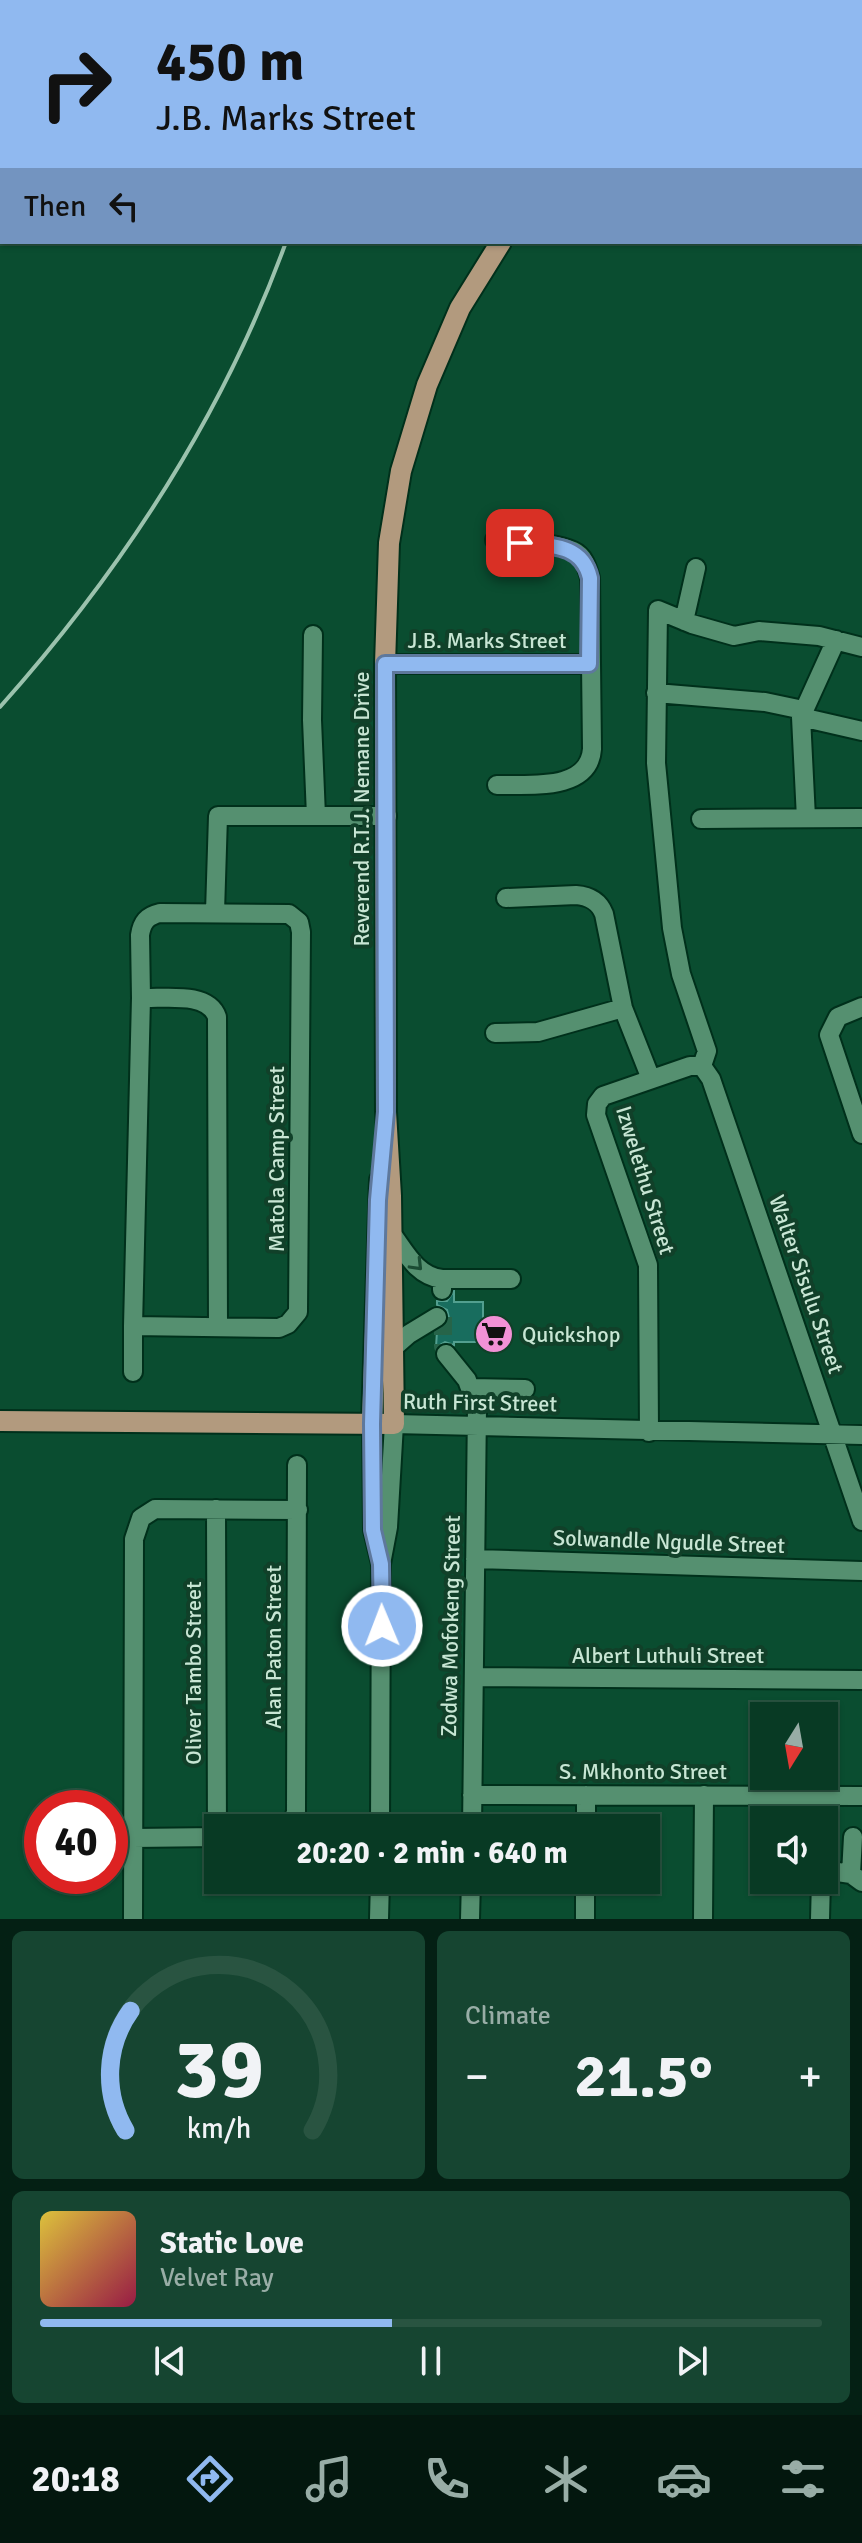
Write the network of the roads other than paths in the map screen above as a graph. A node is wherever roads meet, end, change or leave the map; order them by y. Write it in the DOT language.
graph roads {
  1 [pos="500,244"];
  2 [pos="495,540"];
  3 [pos="696,568"];
  4 [pos="684,621"];
  5 [pos="313,635"];
  6 [pos="836,640"];
  7 [pos="862,647"];
  8 [pos="385,664"];
  9 [pos="589,664"];
  10 [pos="656,693"];
  11 [pos="802,714"];
  12 [pos="862,731"];
  13 [pos="497,785"];
  14 [pos="316,816"];
  15 [pos="387,816"];
  16 [pos="806,818"];
  17 [pos="862,818"];
  18 [pos="701,819"];
  19 [pos="506,898"];
  20 [pos="215,912"];
  21 [pos="141,998"];
  22 [pos="862,1007"];
  23 [pos="623,1008"];
  24 [pos="495,1033"];
  25 [pos="702,1066"];
  26 [pos="651,1079"];
  27 [pos="386,1112"];
  28 [pos="862,1134"];
  29 [pos="392,1234"];
  30 [pos="511,1279"];
  31 [pos="437,1317"];
  32 [pos="133,1326"];
  33 [pos="218,1326"];
  34 [pos="393,1348"];
  35 [pos="446,1354"];
  36 [pos="133,1372"];
  37 [pos="471,1388"];
  38 [pos="525,1389"];
  39 [pos="0,1421"];
  40 [pos="372,1424"];
  41 [pos="394,1424"];
  42 [pos="477,1425"];
  43 [pos="649,1432"];
  44 [pos="833,1435"];
  45 [pos="862,1435"];
  46 [pos="297,1465"];
  47 [pos="216,1509"];
  48 [pos="298,1510"];
  49 [pos="862,1521"];
  50 [pos="475,1559"];
  51 [pos="381,1564"];
  52 [pos="862,1571"];
  53 [pos="474,1677"];
  54 [pos="862,1680"];
  55 [pos="472,1795"];
  56 [pos="586,1795"];
  57 [pos="704,1795"];
  58 [pos="822,1796"];
  59 [pos="862,1796"];
  60 [pos="822,1806"];
  61 [pos="217,1814"];
  62 [pos="295,1814"];
  63 [pos="380,1814"];
  64 [pos="472,1814"];
  65 [pos="586,1814"];
  66 [pos="204,1837"];
  67 [pos="853,1837"];
  68 [pos="133,1838"];
  69 [pos="857,1878"];
  70 [pos="380,1894"];
  71 [pos="471,1894"];
  72 [pos="585,1894"];
  73 [pos="821,1894"];
  74 [pos="133,1919"];
  75 [pos="379,1919"];
  76 [pos="470,1919"];
  77 [pos="585,1919"];
  78 [pos="703,1919"];
  79 [pos="820,1919"];
  1 -- 8 [label="main road, Reverend R.T.J. Nemane Drive"];
  2 -- 9 [label="street"];
  3 -- 4 [label="street"];
  4 -- 6 [label="street"];
  4 -- 10 [label="street"];
  5 -- 14 [label="street"];
  6 -- 7 [label="street"];
  6 -- 11 [label="street"];
  8 -- 9 [label="street, J.B. Marks Street"];
  8 -- 15 [label="main road, Reverend R.T.J. Nemane Drive"];
  9 -- 13 [label="street"];
  10 -- 11 [label="street"];
  10 -- 25 [label="street"];
  11 -- 12 [label="street"];
  11 -- 16 [label="street"];
  14 -- 15 [label="street"];
  14 -- 20 [label="street"];
  15 -- 27 [label="main road, Reverend R.T.J. Nemane Drive"];
  16 -- 17 [label="street"];
  16 -- 18 [label="street"];
  19 -- 23 [label="street"];
  20 -- 21 [label="street"];
  20 -- 33 [label="street, Matola Camp Street"];
  21 -- 32 [label="street"];
  21 -- 33 [label="street"];
  22 -- 28 [label="street"];
  23 -- 24 [label="street"];
  23 -- 26 [label="street"];
  25 -- 26 [label="street, Izwelethu Street"];
  25 -- 44 [label="street, Walter Sisulu Street"];
  26 -- 43 [label="street, Izwelethu Street"];
  27 -- 29 [label="main road, Reverend R.T.J. Nemane Drive"];
  27 -- 40 [label="main road, Reverend R.T.J. Nemane Drive"];
  29 -- 30 [label="street, one-way"];
  29 -- 34 [label="main road, Reverend R.T.J. Nemane Drive"];
  31 -- 34 [label="street"];
  32 -- 33 [label="street, Matola Camp Street"];
  32 -- 36 [label="street"];
  34 -- 41 [label="main road, Reverend R.T.J. Nemane Drive"];
  35 -- 37 [label="street"];
  37 -- 38 [label="street"];
  37 -- 42 [label="street, Zodwa Mofokeng Street"];
  39 -- 40 [label="main road, Ruth First Street"];
  40 -- 41 [label="main road, Ruth First Street"];
  40 -- 51 [label="street, Reverend R.T.J. Nemane Drive"];
  41 -- 42 [label="street, Ruth First Street"];
  41 -- 51 [label="street, Reverend R.T.J. Nemane Drive"];
  42 -- 43 [label="street, Ruth First Street"];
  42 -- 50 [label="street, Zodwa Mofokeng Street"];
  43 -- 44 [label="street, Ruth First Street"];
  44 -- 45 [label="street, Ruth First Street"];
  44 -- 49 [label="street, Walter Sisulu Street"];
  46 -- 48 [label="street, Alan Paton Street"];
  47 -- 48 [label="street"];
  47 -- 61 [label="street, Oliver Tambo Street"];
  47 -- 68 [label="street"];
  48 -- 62 [label="street, Alan Paton Street"];
  50 -- 52 [label="street, Solwandle Ngudle Street"];
  50 -- 53 [label="street, Zodwa Mofokeng Street"];
  51 -- 63 [label="street, Reverend R.T.J. Nemane Drive"];
  53 -- 54 [label="street, Albert Luthuli Street"];
  53 -- 55 [label="street, Zodwa Mofokeng Street"];
  55 -- 56 [label="street, S. Mkhonto Street"];
  55 -- 64 [label="street, Zodwa Mofokeng Street"];
  56 -- 57 [label="street, S. Mkhonto Street"];
  56 -- 65 [label="street"];
  57 -- 58 [label="street, S. Mkhonto Street"];
  57 -- 78 [label="street"];
  58 -- 59 [label="street, S. Mkhonto Street"];
  58 -- 60 [label="street"];
  66 -- 68 [label="street"];
  67 -- 69 [label="street"];
  68 -- 74 [label="street"];
  70 -- 75 [label="street"];
  71 -- 76 [label="street"];
  72 -- 77 [label="street"];
  73 -- 79 [label="street"];
}
